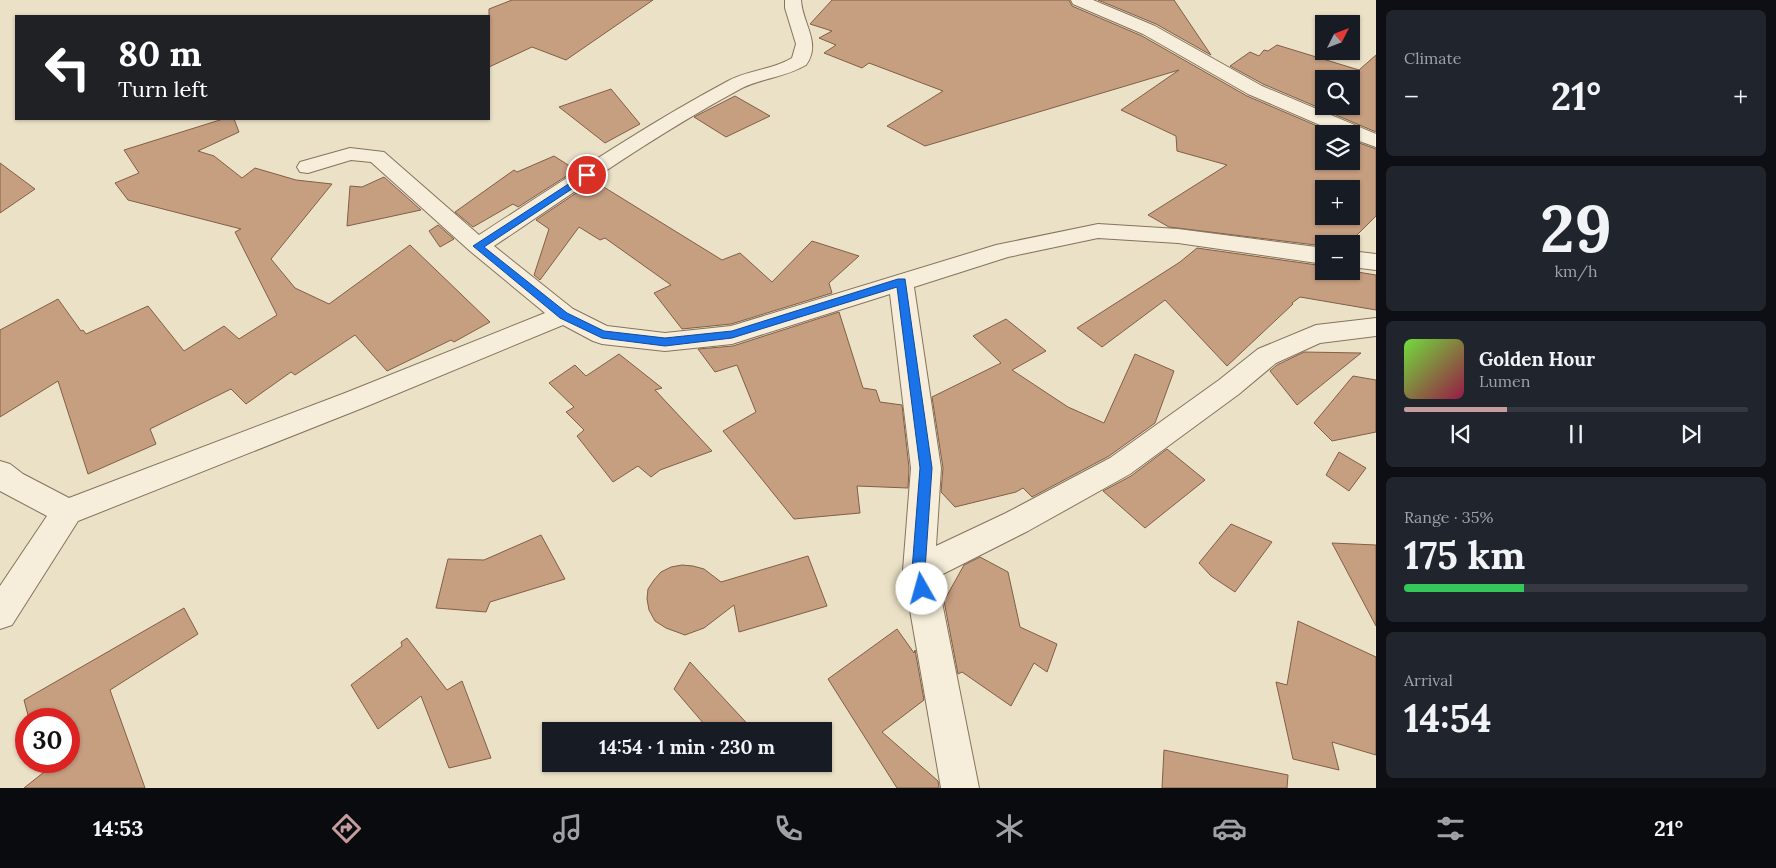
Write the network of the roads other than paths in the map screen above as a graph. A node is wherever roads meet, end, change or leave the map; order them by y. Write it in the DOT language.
graph roads {
  1 [pos="793,0"];
  2 [pos="1080,0"];
  3 [pos="1376,141"];
  4 [pos="308,167"];
  5 [pos="478,246"];
  6 [pos="1315,255"];
  7 [pos="1360,260"];
  8 [pos="1376,262"];
  9 [pos="901,282"];
  10 [pos="564,315"];
  11 [pos="1376,327"];
  12 [pos="0,473"];
  13 [pos="67,512"];
  14 [pos="919,570"];
  15 [pos="0,614"];
  16 [pos="960,788"];
  1 -- 5 [label="street"];
  2 -- 3 [label="street"];
  4 -- 5 [label="street"];
  5 -- 10 [label="street"];
  6 -- 9 [label="street"];
  7 -- 8 [label="street"];
  9 -- 10 [label="street"];
  9 -- 14 [label="street"];
  10 -- 13 [label="street"];
  11 -- 14 [label="street"];
  12 -- 13 [label="street"];
  13 -- 15 [label="street"];
  14 -- 16 [label="street"];
}
